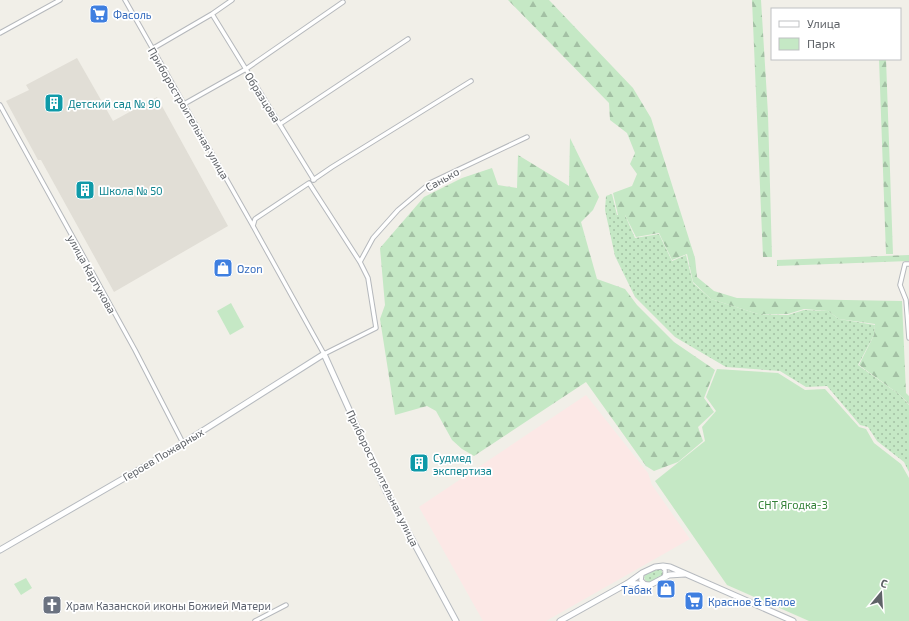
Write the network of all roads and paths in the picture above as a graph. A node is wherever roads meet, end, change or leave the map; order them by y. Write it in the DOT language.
graph roads {
  1 [pos="60,0"];
  2 [pos="125,0"];
  3 [pos="232,0"];
  4 [pos="343,2"];
  5 [pos="212,14"];
  6 [pos="0,33"];
  7 [pos="408,39"];
  8 [pos="152,49"];
  9 [pos="246,69"];
  10 [pos="471,81"];
  11 [pos="184,104"];
  12 [pos="0,105"];
  13 [pos="280,124"];
  14 [pos="527,137"];
  15 [pos="314,180"];
  16 [pos="309,183"];
  17 [pos="253,226"];
  18 [pos="360,262"];
  19 [pos="909,264"];
  20 [pos="909,338"];
  21 [pos="324,354"];
  22 [pos="183,443"];
  23 [pos="0,550"];
  24 [pos="660,566"];
  25 [pos="642,573"];
  26 [pos="687,574"];
  27 [pos="663,578"];
  28 [pos="628,584"];
  29 [pos="646,585"];
  30 [pos="286,605"];
  31 [pos="255,621"];
  32 [pos="456,621"];
  33 [pos="560,621"];
  34 [pos="793,621"];
  1 -- 6 [label="street"];
  2 -- 8 [label="street, Приборостроительная улица"];
  3 -- 5 [label="street"];
  4 -- 9 [label="street"];
  5 -- 8 [label="street"];
  5 -- 9 [label="street, Образцова"];
  7 -- 13 [label="street"];
  8 -- 11 [label="street, Приборостроительная улица"];
  9 -- 11 [label="street"];
  9 -- 13 [label="street, Образцова"];
  10 -- 15 [label="street"];
  11 -- 17 [label="street, Приборостроительная улица"];
  12 -- 22 [label="street, улица Картукова"];
  13 -- 15 [label="street, Образцова"];
  14 -- 18 [label="street, Санько"];
  15 -- 16 [label="street"];
  16 -- 17 [label="street"];
  16 -- 18 [label="street"];
  17 -- 21 [label="street, Приборостроительная улица"];
  18 -- 21 [label="street"];
  19 -- 20 [label="street"];
  21 -- 22 [label="main road, Героев Пожарных"];
  21 -- 32 [label="main road, Приборостроительная улица"];
  22 -- 23 [label="main road, Героев Пожарных"];
  24 -- 25 [label="main road"];
  24 -- 26 [label="main road"];
  24 -- 27 [label="street"];
  25 -- 28 [label="main road"];
  25 -- 29 [label="street"];
  26 -- 27 [label="main road"];
  26 -- 34 [label="main road"];
  27 -- 29 [label="main road"];
  28 -- 29 [label="main road"];
  28 -- 33 [label="main road"];
  30 -- 31 [label="street"];
}
